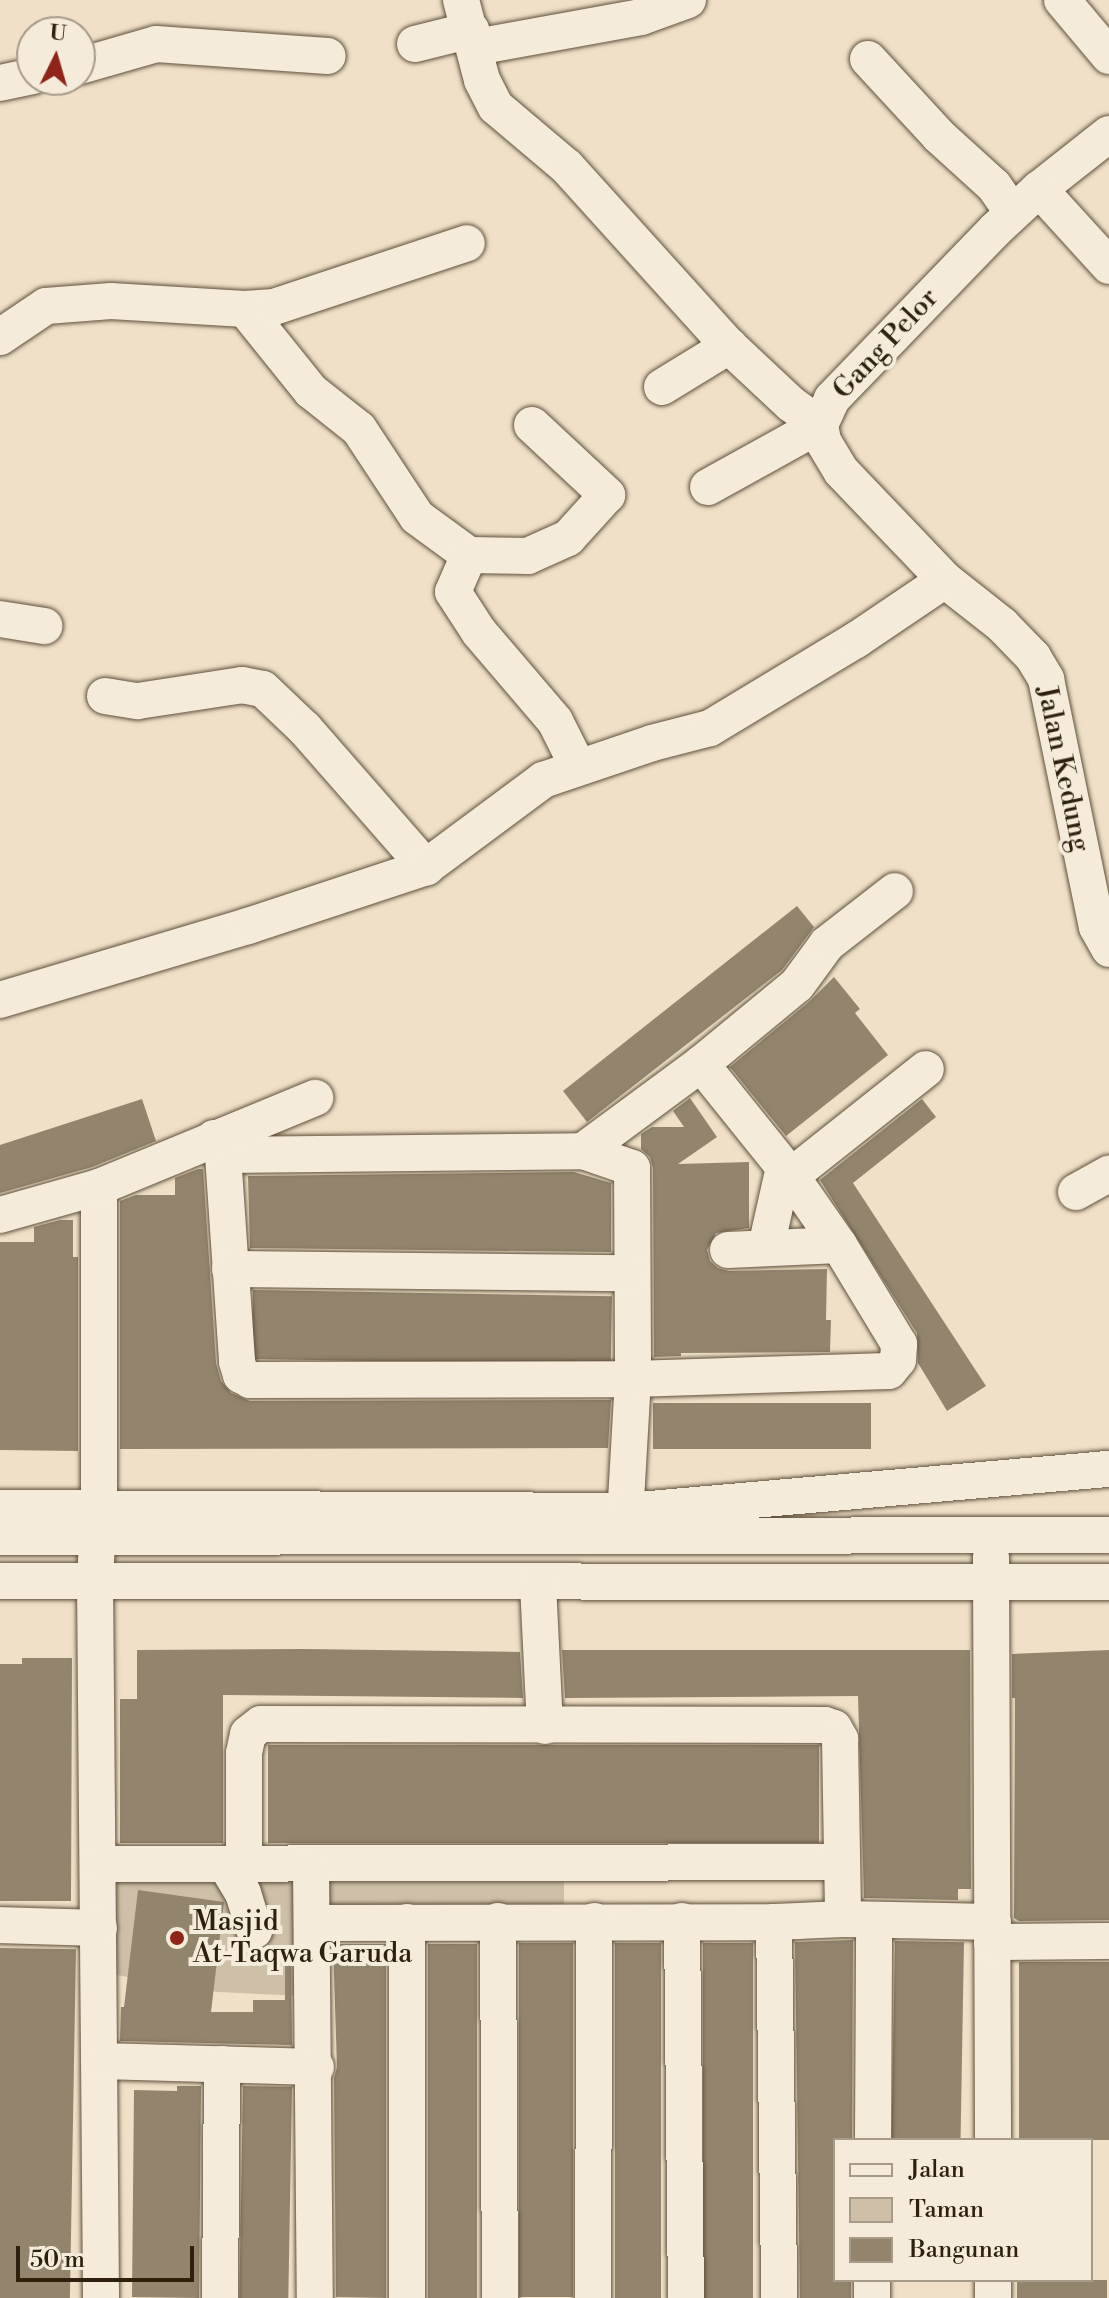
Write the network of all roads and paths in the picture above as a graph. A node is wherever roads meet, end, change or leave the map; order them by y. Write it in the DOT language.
graph roads {
  1 [pos="688,0"];
  2 [pos="1062,0"];
  3 [pos="469,26"];
  4 [pos="415,44"];
  5 [pos="328,56"];
  6 [pos="1109,56"];
  7 [pos="868,59"];
  8 [pos="96,61"];
  9 [pos="1109,134"];
  10 [pos="1039,189"];
  11 [pos="1013,213"];
  12 [pos="467,243"];
  13 [pos="1109,266"];
  14 [pos="245,309"];
  15 [pos="0,337"];
  16 [pos="729,346"];
  17 [pos="662,387"];
  18 [pos="532,425"];
  19 [pos="820,425"];
  20 [pos="708,487"];
  21 [pos="469,555"];
  22 [pos="945,580"];
  23 [pos="0,619"];
  24 [pos="44,626"];
  25 [pos="105,696"];
  26 [pos="578,767"];
  27 [pos="426,867"];
  28 [pos="895,891"];
  29 [pos="1109,949"];
  30 [pos="0,1000"];
  31 [pos="701,1064"];
  32 [pos="926,1069"];
  33 [pos="315,1098"];
  34 [pos="642,1104"];
  35 [pos="219,1146"];
  36 [pos="583,1151"];
  37 [pos="632,1168"];
  38 [pos="788,1172"];
  39 [pos="1109,1174"];
  40 [pos="99,1187"];
  41 [pos="1076,1192"];
  42 [pos="0,1215"];
  43 [pos="839,1245"];
  44 [pos="766,1247"];
  45 [pos="728,1250"];
  46 [pos="230,1269"];
  47 [pos="630,1273"];
  48 [pos="633,1379"];
  49 [pos="1109,1469"];
  50 [pos="0,1508"];
  51 [pos="98,1523"];
  52 [pos="626,1524"];
  53 [pos="993,1535"];
  54 [pos="1109,1535"];
  55 [pos="0,1537"];
  56 [pos="95,1579"];
  57 [pos="0,1581"];
  58 [pos="619,1581"];
  59 [pos="989,1581"];
  60 [pos="1109,1582"];
  61 [pos="538,1584"];
  62 [pos="545,1726"];
  63 [pos="841,1862"];
  64 [pos="98,1864"];
  65 [pos="235,1865"];
  66 [pos="311,1865"];
  67 [pos="858,1920"];
  68 [pos="498,1921"];
  69 [pos="594,1921"];
  70 [pos="682,1921"];
  71 [pos="407,1922"];
  72 [pos="774,1922"];
  73 [pos="312,1923"];
  74 [pos="0,1925"];
  75 [pos="99,1928"];
  76 [pos="254,1930"];
  77 [pos="993,1932"];
  78 [pos="1109,1941"];
  79 [pos="101,2061"];
  80 [pos="222,2064"];
  81 [pos="316,2067"];
  82 [pos="873,2138"];
  83 [pos="993,2138"];
  84 [pos="101,2298"];
  85 [pos="220,2298"];
  86 [pos="315,2298"];
  87 [pos="407,2298"];
  88 [pos="500,2298"];
  89 [pos="593,2298"];
  90 [pos="686,2298"];
  91 [pos="779,2298"];
  1 -- 3 [label="street"];
  2 -- 6 [label="street"];
  3 -- 4 [label="street"];
  3 -- 16 [label="street"];
  5 -- 8 [label="street"];
  7 -- 11 [label="street"];
  9 -- 10 [label="street, Gang Pelor"];
  10 -- 11 [label="street, Gang Pelor"];
  10 -- 13 [label="street"];
  11 -- 19 [label="street, Gang Pelor"];
  12 -- 14 [label="street"];
  14 -- 15 [label="street"];
  14 -- 21 [label="street"];
  16 -- 17 [label="street"];
  16 -- 19 [label="street"];
  18 -- 21 [label="street"];
  19 -- 20 [label="street"];
  19 -- 22 [label="street, Gang Pelor"];
  21 -- 26 [label="street"];
  22 -- 26 [label="street"];
  22 -- 29 [label="street, Jalan Kedung"];
  23 -- 24 [label="street"];
  25 -- 27 [label="street"];
  26 -- 27 [label="street"];
  27 -- 30 [label="street"];
  28 -- 31 [label="street"];
  31 -- 34 [label="street"];
  31 -- 38 [label="street"];
  32 -- 38 [label="street"];
  33 -- 35 [label="street"];
  34 -- 36 [label="street"];
  34 -- 37 [label="street"];
  35 -- 36 [label="street"];
  35 -- 40 [label="street"];
  35 -- 46 [label="street"];
  36 -- 37 [label="street"];
  37 -- 47 [label="street"];
  38 -- 43 [label="street"];
  38 -- 44 [label="street"];
  39 -- 41 [label="street"];
  40 -- 42 [label="street"];
  40 -- 51 [label="street"];
  43 -- 44 [label="street"];
  43 -- 48 [label="street"];
  44 -- 45 [label="street"];
  46 -- 47 [label="street"];
  46 -- 48 [label="street"];
  47 -- 48 [label="street"];
  48 -- 52 [label="street"];
  49 -- 52 [label="street"];
  50 -- 51 [label="street"];
  51 -- 52 [label="street"];
  51 -- 55 [label="street"];
  51 -- 56 [label="street"];
  52 -- 53 [label="street"];
  52 -- 58 [label="street"];
  53 -- 54 [label="street"];
  53 -- 59 [label="street"];
  56 -- 57 [label="street"];
  56 -- 61 [label="street"];
  56 -- 64 [label="street"];
  58 -- 59 [label="street"];
  58 -- 61 [label="street"];
  59 -- 60 [label="street"];
  59 -- 77 [label="street"];
  61 -- 62 [label="street"];
  62 -- 63 [label="street"];
  62 -- 65 [label="street"];
  63 -- 66 [label="street"];
  63 -- 67 [label="street"];
  64 -- 65 [label="street"];
  64 -- 75 [label="street"];
  65 -- 66 [label="street"];
  65 -- 76 [label="street"];
  66 -- 73 [label="street"];
  67 -- 72 [label="street"];
  67 -- 77 [label="street"];
  67 -- 82 [label="street"];
  68 -- 69 [label="street"];
  68 -- 71 [label="street"];
  68 -- 88 [label="street"];
  69 -- 70 [label="street"];
  69 -- 89 [label="street"];
  70 -- 72 [label="street"];
  70 -- 90 [label="street"];
  71 -- 73 [label="street"];
  71 -- 87 [label="street"];
  72 -- 91 [label="street"];
  73 -- 81 [label="street"];
  74 -- 75 [label="street"];
  75 -- 79 [label="street"];
  77 -- 78 [label="street"];
  77 -- 83 [label="street"];
  79 -- 80 [label="street"];
  79 -- 84 [label="street"];
  80 -- 81 [label="street"];
  80 -- 85 [label="street"];
  81 -- 86 [label="street"];
}
